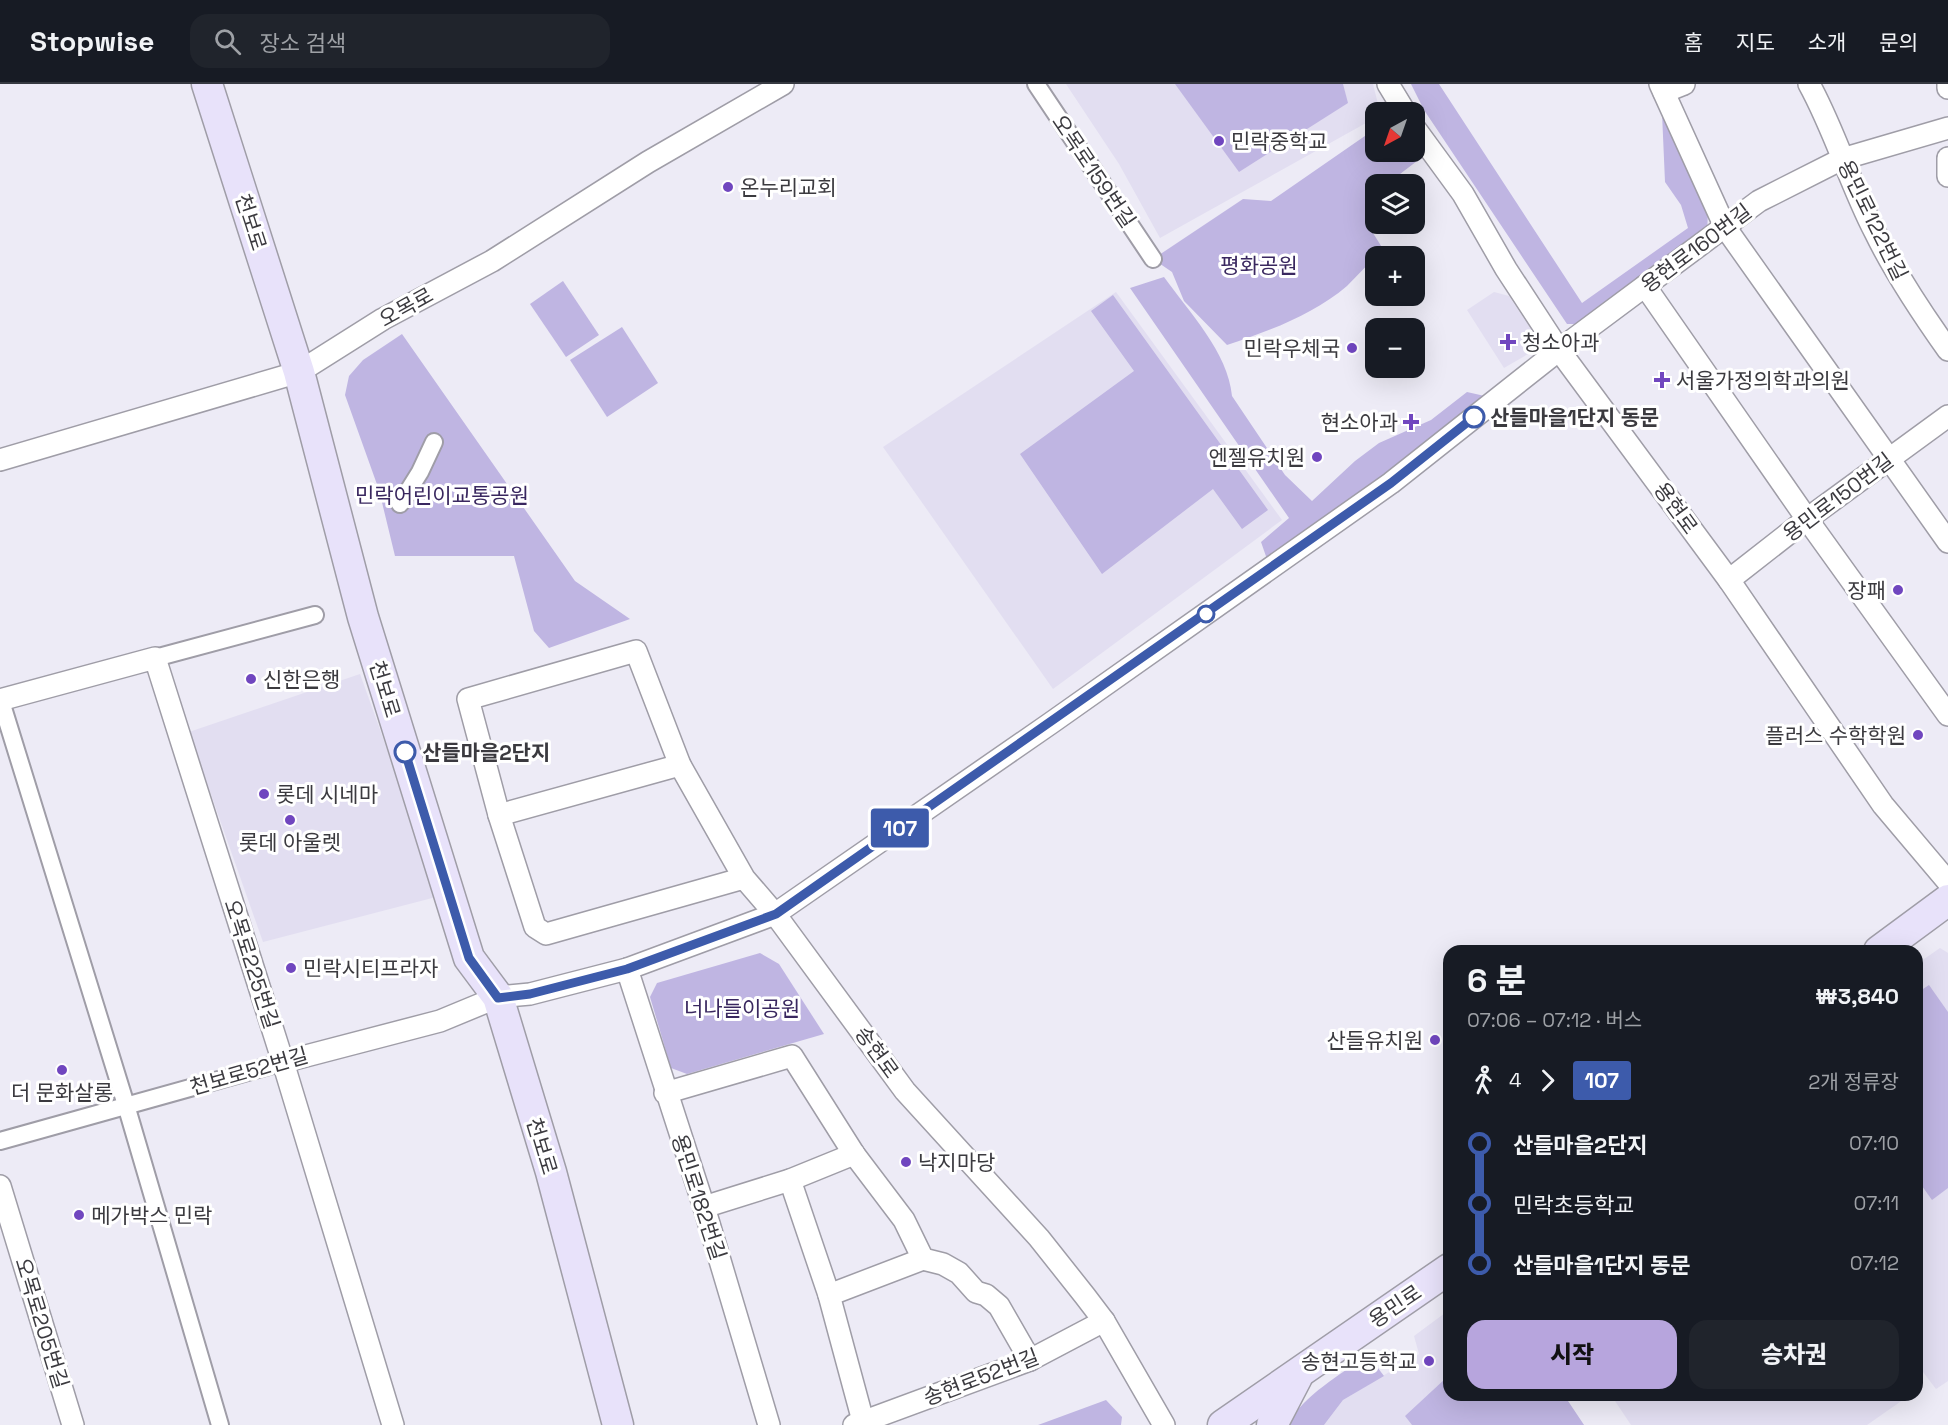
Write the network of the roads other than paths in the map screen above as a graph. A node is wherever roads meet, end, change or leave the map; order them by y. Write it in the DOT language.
graph roads {
  1 [pos="207,84"];
  2 [pos="783,84"];
  3 [pos="1036,84"];
  4 [pos="1388,84"];
  5 [pos="1684,84"];
  6 [pos="1809,84"];
  7 [pos="1662,88"];
  8 [pos="1399,102"];
  9 [pos="1948,128"];
  10 [pos="1425,142"];
  11 [pos="1948,158"];
  12 [pos="1842,159"];
  13 [pos="1948,176"];
  14 [pos="1725,227"];
  15 [pos="1153,259"];
  16 [pos="1645,286"];
  17 [pos="1559,350"];
  18 [pos="1948,350"];
  19 [pos="298,372"];
  20 [pos="1948,416"];
  21 [pos="434,442"];
  22 [pos="0,460"];
  23 [pos="1888,460"];
  24 [pos="400,504"];
  25 [pos="1807,519"];
  26 [pos="1948,542"];
  27 [pos="1729,580"];
  28 [pos="315,615"];
  29 [pos="155,658"];
  30 [pos="0,700"];
  31 [pos="1948,715"];
  32 [pos="680,765"];
  33 [pos="500,815"];
  34 [pos="744,878"];
  35 [pos="1948,882"];
  36 [pos="1948,900"];
  37 [pos="776,914"];
  38 [pos="1887,945"];
  39 [pos="627,969"];
  40 [pos="498,998"];
  41 [pos="283,1062"];
  42 [pos="665,1093"];
  43 [pos="126,1105"];
  44 [pos="0,1141"];
  45 [pos="854,1154"];
  46 [pos="790,1180"];
  47 [pos="0,1186"];
  48 [pos="704,1206"];
  49 [pos="923,1259"];
  50 [pos="1443,1273"];
  51 [pos="829,1295"];
  52 [pos="1104,1321"];
  53 [pos="1030,1360"];
  54 [pos="1301,1370"];
  55 [pos="859,1423"];
  56 [pos="73,1425"];
  57 [pos="220,1425"];
  58 [pos="393,1425"];
  59 [pos="618,1425"];
  60 [pos="769,1425"];
  61 [pos="1164,1425"];
  62 [pos="1223,1425"];
  63 [pos="1272,1425"];
  1 -- 19 [label="main road, 천보로"];
  2 -- 19 [label="street, 오목로"];
  3 -- 15 [label="street, 오목로159번길"];
  4 -- 8 [label="street"];
  5 -- 7 [label="street"];
  6 -- 12 [label="street, 용민로122번길"];
  7 -- 14 [label="street"];
  9 -- 12 [label="street, 용현로160번길"];
  10 -- 17 [label="street, 용현로"];
  11 -- 13 [label="street"];
  12 -- 14 [label="street, 용현로160번길"];
  12 -- 18 [label="street, 용민로122번길"];
  14 -- 16 [label="street, 용현로160번길"];
  14 -- 23 [label="street"];
  16 -- 17 [label="street, 용현로160번길"];
  16 -- 25 [label="street"];
  17 -- 27 [label="street, 용현로"];
  17 -- 37 [label="street, 용현로160번길"];
  19 -- 22 [label="street, 오목로"];
  19 -- 40 [label="main road, 천보로"];
  20 -- 23 [label="street, 용민로150번길"];
  21 -- 24 [label="street"];
  23 -- 25 [label="street, 용민로150번길"];
  23 -- 26 [label="street"];
  25 -- 27 [label="street, 용민로150번길"];
  25 -- 31 [label="street"];
  27 -- 35 [label="street, 용현로"];
  28 -- 29 [label="street"];
  29 -- 30 [label="street"];
  29 -- 41 [label="street, 오목로225번길"];
  30 -- 43 [label="street"];
  32 -- 33 [label="street"];
  32 -- 33 [label="street, 송현로"];
  32 -- 34 [label="street, 송현로"];
  33 -- 34 [label="street"];
  34 -- 37 [label="street, 송현로"];
  36 -- 38 [label="main road"];
  37 -- 39 [label="street, 천보로52번길"];
  37 -- 52 [label="street, 송현로"];
  39 -- 40 [label="street, 천보로52번길"];
  39 -- 42 [label="street, 용민로182번길"];
  40 -- 41 [label="street, 천보로52번길"];
  40 -- 59 [label="main road, 천보로"];
  41 -- 43 [label="street, 천보로52번길"];
  41 -- 58 [label="street, 오목로225번길"];
  42 -- 45 [label="street"];
  42 -- 48 [label="street, 용민로182번길"];
  43 -- 44 [label="street, 천보로52번길"];
  43 -- 57 [label="street"];
  45 -- 46 [label="street"];
  45 -- 49 [label="street"];
  46 -- 48 [label="street"];
  46 -- 51 [label="street"];
  47 -- 56 [label="street, 오목로205번길"];
  48 -- 60 [label="street, 용민로182번길"];
  49 -- 51 [label="street"];
  49 -- 53 [label="street"];
  50 -- 54 [label="main road, 용민로"];
  51 -- 55 [label="street"];
  52 -- 53 [label="street, 송현로52번길"];
  52 -- 61 [label="street, 송현로"];
  53 -- 55 [label="street, 송현로52번길"];
  54 -- 62 [label="main road, 용민로"];
  54 -- 63 [label="main road"];
}
